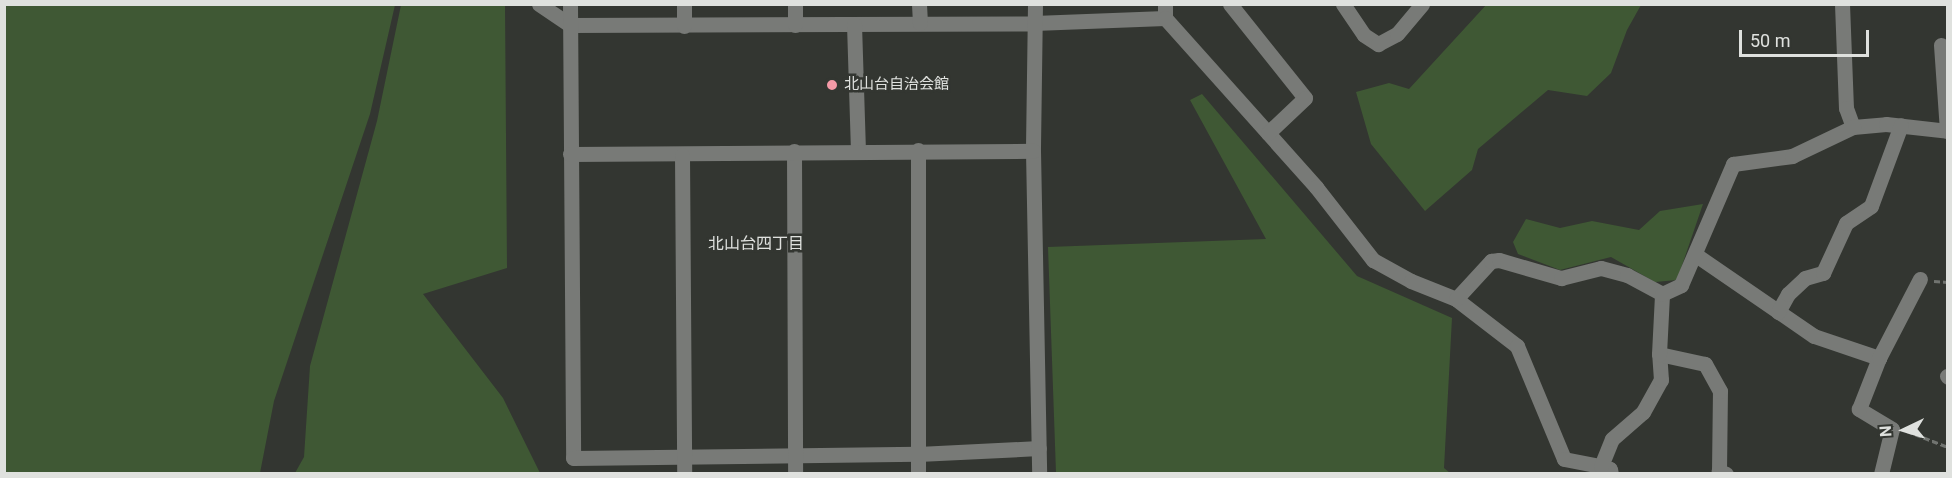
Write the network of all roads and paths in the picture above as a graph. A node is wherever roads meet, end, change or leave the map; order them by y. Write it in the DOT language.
graph roads {
  1 [pos="539,4"];
  2 [pos="570,4"];
  3 [pos="684,4"];
  4 [pos="795,4"];
  5 [pos="919,4"];
  6 [pos="1035,4"];
  7 [pos="1230,4"];
  8 [pos="1343,4"];
  9 [pos="1422,4"];
  10 [pos="1842,4"];
  11 [pos="1165,11"];
  12 [pos="920,23"];
  13 [pos="1034,23"];
  14 [pos="854,24"];
  15 [pos="570,25"];
  16 [pos="795,25"];
  17 [pos="684,26"];
  18 [pos="1941,45"];
  19 [pos="1901,125"];
  20 [pos="1853,128"];
  21 [pos="1947,131"];
  22 [pos="1268,133"];
  23 [pos="858,149"];
  24 [pos="918,150"];
  25 [pos="794,151"];
  26 [pos="1033,151"];
  27 [pos="570,154"];
  28 [pos="682,155"];
  29 [pos="1696,255"];
  30 [pos="1920,279"];
  31 [pos="1662,294"];
  32 [pos="1456,299"];
  33 [pos="1778,312"];
  34 [pos="1659,354"];
  35 [pos="1879,358"];
  36 [pos="1892,429"];
  37 [pos="1947,447"];
  38 [pos="1038,448"];
  39 [pos="918,454"];
  40 [pos="795,455"];
  41 [pos="684,466"];
  42 [pos="1606,470"];
  43 [pos="795,474"];
  44 [pos="918,474"];
  45 [pos="1039,474"];
  46 [pos="1726,474"];
  47 [pos="1881,474"];
  1 -- 15 [label="street"];
  2 -- 15 [label="street"];
  3 -- 17 [label="street"];
  4 -- 16 [label="street"];
  5 -- 12 [label="street"];
  6 -- 13 [label="street"];
  7 -- 22 [label="street"];
  8 -- 9 [label="street"];
  10 -- 20 [label="street"];
  11 -- 13 [label="street"];
  11 -- 22 [label="street"];
  12 -- 13 [label="street"];
  12 -- 14 [label="street"];
  13 -- 26 [label="street"];
  14 -- 16 [label="street"];
  14 -- 23 [label="street"];
  15 -- 17 [label="street"];
  15 -- 27 [label="street"];
  16 -- 17 [label="street"];
  18 -- 21 [label="street"];
  19 -- 20 [label="street"];
  19 -- 21 [label="street"];
  19 -- 33 [label="street"];
  20 -- 29 [label="street"];
  22 -- 32 [label="street"];
  23 -- 24 [label="street"];
  23 -- 25 [label="street"];
  24 -- 26 [label="street"];
  24 -- 39 [label="street"];
  25 -- 28 [label="street"];
  25 -- 40 [label="street"];
  26 -- 38 [label="street"];
  27 -- 28 [label="street"];
  27 -- 41 [label="street"];
  28 -- 41 [label="street"];
  29 -- 31 [label="street"];
  29 -- 33 [label="street"];
  30 -- 35 [label="street"];
  31 -- 32 [label="street"];
  31 -- 34 [label="street"];
  32 -- 42 [label="street"];
  33 -- 35 [label="street"];
  34 -- 42 [label="street"];
  34 -- 46 [label="street"];
  35 -- 36 [label="street"];
  36 -- 37 [label="path"];
  36 -- 47 [label="street"];
  38 -- 39 [label="street"];
  38 -- 45 [label="street"];
  39 -- 40 [label="street"];
  39 -- 44 [label="street"];
  40 -- 41 [label="street"];
  40 -- 43 [label="street"];
}
